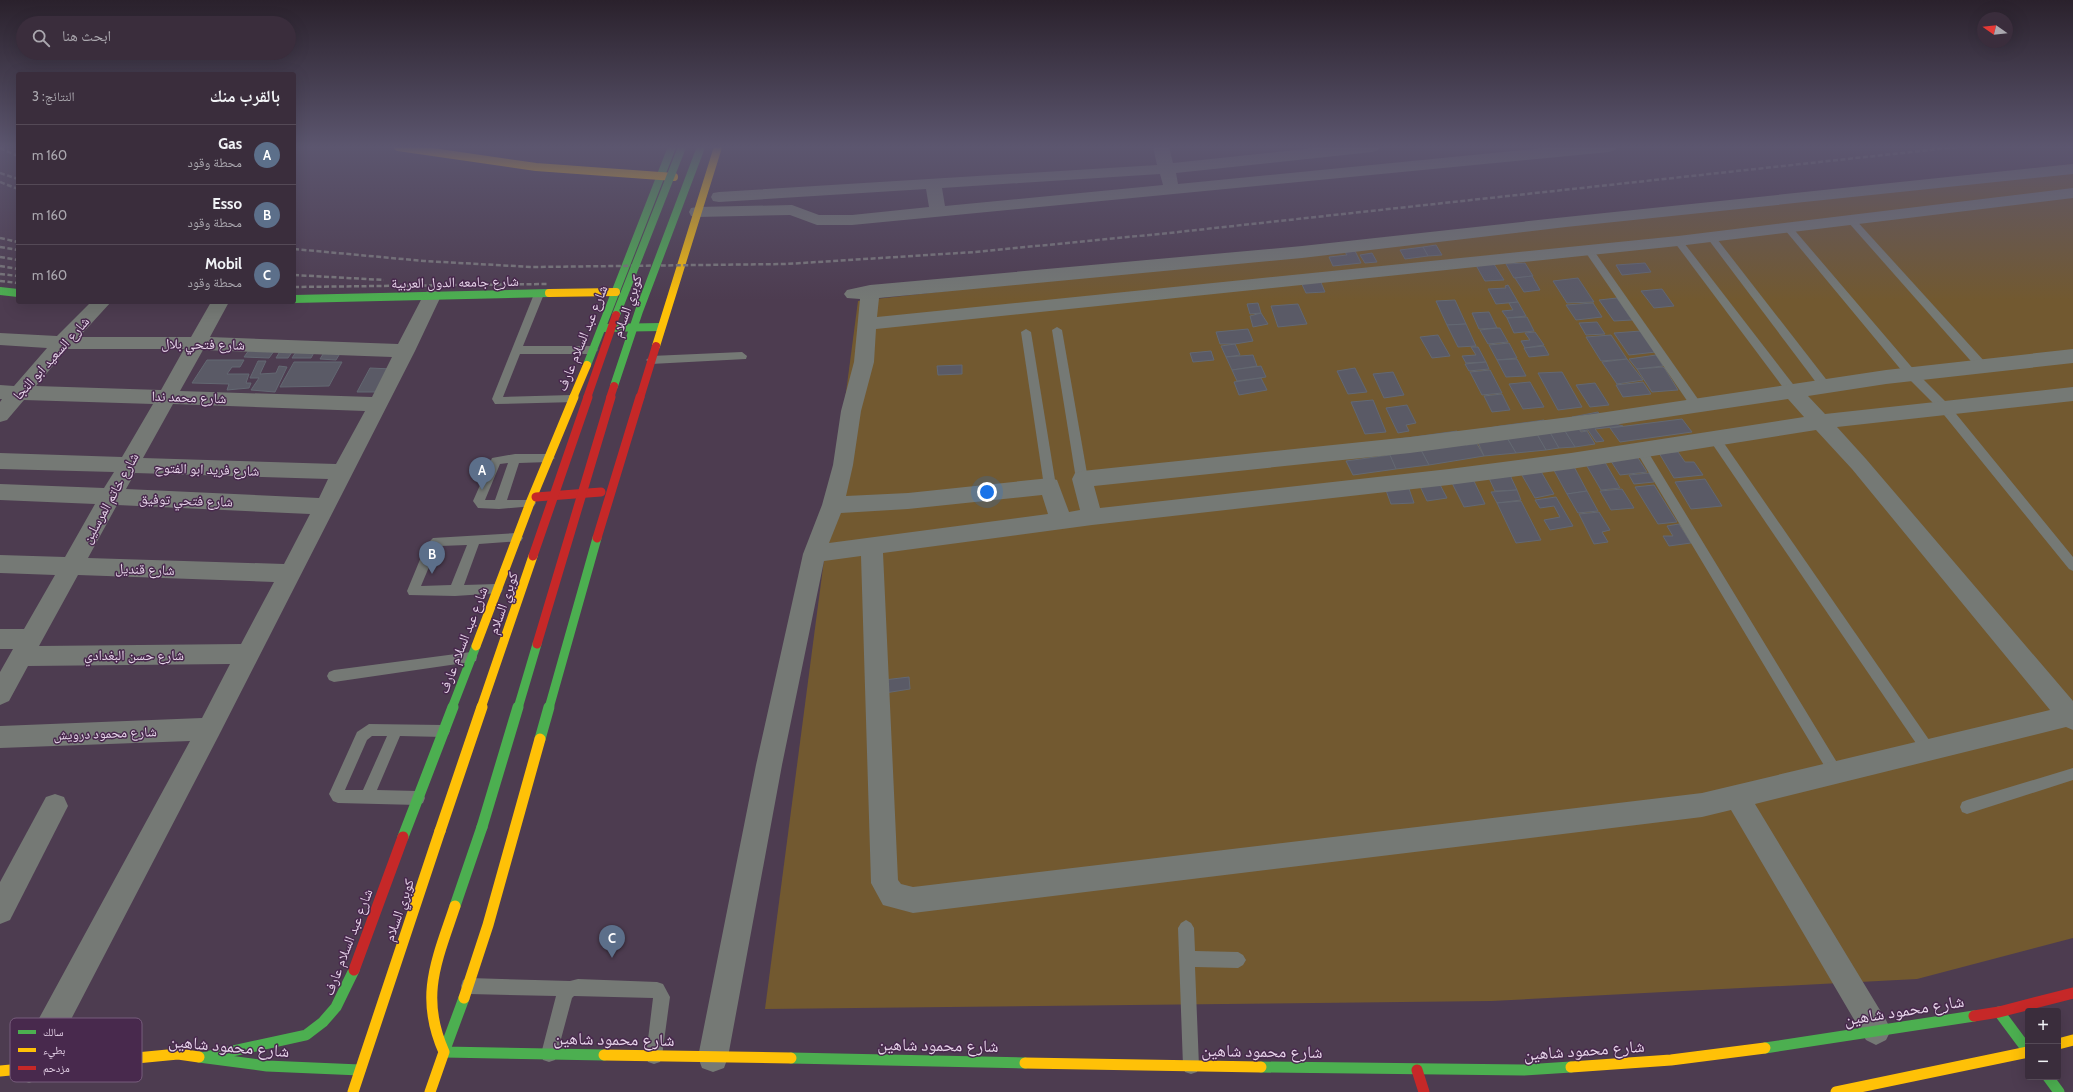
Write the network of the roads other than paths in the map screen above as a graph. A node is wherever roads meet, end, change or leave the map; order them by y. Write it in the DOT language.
graph roads {
  1 [pos="652,198"];
  2 [pos="662,198"];
  3 [pos="682,198"];
  4 [pos="701,198"];
  5 [pos="777,198"];
  6 [pos="935,198"];
  7 [pos="1087,198"];
  8 [pos="1796,198"];
  9 [pos="2032,198"];
  10 [pos="699,205"];
  11 [pos="938,212"];
  12 [pos="1851,220"];
  13 [pos="1788,228"];
  14 [pos="1711,237"];
  15 [pos="1678,241"];
  16 [pos="1589,250"];
  17 [pos="0,291"];
  18 [pos="616,292"];
  19 [pos="16,293"];
  20 [pos="539,294"];
  21 [pos="432,296"];
  22 [pos="296,299"];
  23 [pos="100,304"];
  24 [pos="219,304"];
  25 [pos="868,324"];
  26 [pos="661,326"];
  27 [pos="602,328"];
  28 [pos="1057,330"];
  29 [pos="1026,332"];
  30 [pos="0,339"];
  31 [pos="62,343"];
  32 [pos="197,343"];
  33 [pos="516,350"];
  34 [pos="593,350"];
  35 [pos="405,351"];
  36 [pos="742,356"];
  37 [pos="2073,356"];
  38 [pos="651,360"];
  39 [pos="1981,365"];
  40 [pos="1911,374"];
  41 [pos="1825,386"];
  42 [pos="1792,391"];
  43 [pos="10,393"];
  44 [pos="2073,394"];
  45 [pos="167,396"];
  46 [pos="572,400"];
  47 [pos="378,404"];
  48 [pos="1696,405"];
  49 [pos="1944,407"];
  50 [pos="0,415"];
  51 [pos="1821,422"];
  52 [pos="1714,439"];
  53 [pos="1641,450"];
  54 [pos="515,458"];
  55 [pos="549,458"];
  56 [pos="0,461"];
  57 [pos="128,466"];
  58 [pos="342,472"];
  59 [pos="1082,479"];
  60 [pos="1050,486"];
  61 [pos="610,491"];
  62 [pos="0,492"];
  63 [pos="110,497"];
  64 [pos="531,500"];
  65 [pos="499,504"];
  66 [pos="833,505"];
  67 [pos="324,506"];
  68 [pos="1092,517"];
  69 [pos="1061,522"];
  70 [pos="517,538"];
  71 [pos="475,539"];
  72 [pos="872,547"];
  73 [pos="814,554"];
  74 [pos="0,564"];
  75 [pos="2073,566"];
  76 [pos="71,567"];
  77 [pos="289,573"];
  78 [pos="497,589"];
  79 [pos="455,591"];
  80 [pos="0,639"];
  81 [pos="26,647"];
  82 [pos="247,654"];
  83 [pos="471,657"];
  84 [pos="334,676"];
  85 [pos="3,682"];
  86 [pos="2072,717"];
  87 [pos="209,729"];
  88 [pos="396,730"];
  89 [pos="443,731"];
  90 [pos="0,737"];
  91 [pos="1929,751"];
  92 [pos="1836,774"];
  93 [pos="2073,774"];
  94 [pos="367,797"];
  95 [pos="1737,797"];
  96 [pos="418,798"];
  97 [pos="54,806"];
  98 [pos="1967,807"];
  99 [pos="0,910"];
  100 [pos="1186,928"];
  101 [pos="1187,959"];
  102 [pos="1238,960"];
  103 [pos="469,986"];
  104 [pos="570,989"];
  105 [pos="2073,993"];
  106 [pos="1999,1012"];
  107 [pos="56,1018"];
  108 [pos="1876,1030"];
  109 [pos="2073,1040"];
  110 [pos="2061,1043"];
  111 [pos="2025,1048"];
  112 [pos="444,1052"];
  113 [pos="2025,1053"];
  114 [pos="550,1054"];
  115 [pos="654,1056"];
  116 [pos="142,1057"];
  117 [pos="205,1057"];
  118 [pos="713,1057"];
  119 [pos="1191,1066"];
  120 [pos="10,1070"];
  121 [pos="360,1070"];
  122 [pos="1417,1070"];
  123 [pos="0,1071"];
  124 [pos="2050,1080"];
  125 [pos="353,1092"];
  126 [pos="430,1092"];
  127 [pos="1424,1092"];
  128 [pos="1836,1092"];
  129 [pos="2059,1092"];
  1 -- 18 [label="main road, شارع عبد السلام عارف"];
  2 -- 121 [label="main road, كوبري السلام, bridge"];
  3 -- 112 [label="main road, كوبري السلام, bridge"];
  4 -- 10 [label="main road"];
  5 -- 10 [label="street"];
  6 -- 11 [label="street"];
  7 -- 11 [label="street"];
  8 -- 25 [label="street"];
  9 -- 12 [label="street"];
  10 -- 11 [label="street"];
  10 -- 26 [label="main road"];
  12 -- 13 [label="street"];
  12 -- 39 [label="lane"];
  13 -- 14 [label="street"];
  13 -- 40 [label="lane"];
  14 -- 15 [label="street"];
  14 -- 41 [label="lane"];
  15 -- 16 [label="street"];
  15 -- 42 [label="lane"];
  16 -- 25 [label="street"];
  16 -- 48 [label="lane"];
  17 -- 19 [label="main road"];
  18 -- 20 [label="main road, شارع جامعه الدول العربية"];
  18 -- 27 [label="main road, شارع عبد السلام عارف"];
  20 -- 21 [label="main road, شارع جامعه الدول العربية"];
  20 -- 33 [label="lane"];
  21 -- 22 [label="main road, شارع جامعه الدول العربية"];
  21 -- 35 [label="street"];
  23 -- 31 [label="street, شارع السعيد ابو النجا"];
  24 -- 32 [label="street, شارع خاتم المرسلين"];
  25 -- 66 [label="street"];
  26 -- 27 [label="main road"];
  26 -- 38 [label="main road"];
  27 -- 34 [label="main road, شارع عبد السلام عارف"];
  28 -- 59 [label="lane"];
  29 -- 60 [label="lane"];
  30 -- 31 [label="street, شارع فتحي بلال"];
  31 -- 32 [label="street, شارع فتحي بلال"];
  31 -- 43 [label="street, شارع السعيد ابو النجا"];
  32 -- 35 [label="street, شارع فتحي بلال"];
  32 -- 45 [label="street, شارع خاتم المرسلين"];
  33 -- 34 [label="lane"];
  33 -- 46 [label="lane"];
  34 -- 46 [label="main road, شارع عبد السلام عارف"];
  35 -- 47 [label="street"];
  36 -- 38 [label="lane"];
  37 -- 39 [label="street"];
  38 -- 61 [label="main road"];
  39 -- 40 [label="street"];
  40 -- 41 [label="street"];
  40 -- 49 [label="lane"];
  41 -- 42 [label="street"];
  42 -- 48 [label="street"];
  42 -- 51 [label="street"];
  43 -- 45 [label="street, شارع محمد ندا"];
  43 -- 50 [label="street, شارع السعيد ابو النجا"];
  44 -- 49 [label="street"];
  45 -- 47 [label="street, شارع محمد ندا"];
  45 -- 57 [label="street, شارع خاتم المرسلين"];
  46 -- 55 [label="main road, شارع عبد السلام عارف"];
  47 -- 58 [label="street"];
  48 -- 59 [label="street"];
  49 -- 51 [label="street"];
  49 -- 75 [label="lane"];
  51 -- 52 [label="street"];
  51 -- 86 [label="street"];
  52 -- 53 [label="street"];
  52 -- 91 [label="lane"];
  53 -- 68 [label="street"];
  53 -- 92 [label="lane"];
  54 -- 55 [label="lane"];
  54 -- 65 [label="lane"];
  54 -- 65 [label="lane"];
  55 -- 64 [label="main road, شارع عبد السلام عارف"];
  56 -- 57 [label="street, شارع فريد ابو الفتوح"];
  57 -- 58 [label="street, شارع فريد ابو الفتوح"];
  57 -- 63 [label="street, شارع خاتم المرسلين"];
  58 -- 67 [label="street"];
  59 -- 68 [label="street"];
  60 -- 66 [label="street"];
  60 -- 69 [label="street"];
  61 -- 64 [label="main road"];
  61 -- 103 [label="main road"];
  62 -- 63 [label="street, شارع فتحي توفيق"];
  63 -- 67 [label="street, شارع فتحي توفيق"];
  63 -- 76 [label="street, شارع خاتم المرسلين"];
  64 -- 65 [label="lane"];
  64 -- 70 [label="main road, شارع عبد السلام عارف"];
  66 -- 73 [label="street"];
  67 -- 77 [label="street"];
  68 -- 69 [label="street"];
  69 -- 72 [label="street"];
  70 -- 71 [label="lane"];
  70 -- 78 [label="main road, شارع عبد السلام عارف"];
  71 -- 79 [label="lane"];
  71 -- 79 [label="lane"];
  72 -- 73 [label="street"];
  72 -- 95 [label="street"];
  73 -- 118 [label="street"];
  74 -- 76 [label="street, شارع قنديل"];
  76 -- 77 [label="street, شارع قنديل"];
  76 -- 81 [label="street, شارع خاتم المرسلين"];
  77 -- 82 [label="street"];
  78 -- 79 [label="lane"];
  78 -- 83 [label="main road, شارع عبد السلام عارف"];
  80 -- 81 [label="street, شارع حسن البغدادي"];
  81 -- 82 [label="street, شارع حسن البغدادي"];
  81 -- 85 [label="street, شارع خاتم المرسلين"];
  82 -- 87 [label="street"];
  83 -- 84 [label="lane"];
  83 -- 89 [label="main road, شارع عبد السلام عارف"];
  86 -- 91 [label="street"];
  87 -- 90 [label="street, شارع محمود درويش"];
  87 -- 107 [label="street"];
  88 -- 89 [label="lane"];
  88 -- 94 [label="lane"];
  88 -- 94 [label="lane"];
  89 -- 96 [label="main road, شارع عبد السلام عارف"];
  91 -- 92 [label="street"];
  92 -- 95 [label="street"];
  93 -- 98 [label="lane"];
  94 -- 96 [label="lane"];
  95 -- 108 [label="street"];
  96 -- 117 [label="main road, شارع عبد السلام عارف"];
  97 -- 99 [label="street"];
  100 -- 101 [label="lane"];
  101 -- 102 [label="lane"];
  101 -- 119 [label="lane"];
  103 -- 104 [label="lane"];
  103 -- 112 [label="main road"];
  104 -- 114 [label="lane"];
  104 -- 115 [label="lane"];
  105 -- 106 [label="main road, شارع محمود شاهين"];
  106 -- 108 [label="main road, شارع محمود شاهين"];
  106 -- 111 [label="main road"];
  108 -- 122 [label="main road, شارع محمود شاهين"];
  109 -- 110 [label="main road"];
  112 -- 114 [label="main road, شارع محمود شاهين"];
  112 -- 126 [label="main road"];
  113 -- 128 [label="main road"];
  114 -- 115 [label="main road, شارع محمود شاهين"];
  115 -- 118 [label="main road, شارع محمود شاهين"];
  116 -- 117 [label="main road, شارع محمود شاهين"];
  117 -- 121 [label="main road, شارع محمود شاهين"];
  118 -- 119 [label="main road, شارع محمود شاهين"];
  119 -- 122 [label="main road, شارع محمود شاهين"];
  120 -- 123 [label="main road, شارع محمود شاهين"];
  121 -- 125 [label="main road"];
  122 -- 127 [label="main road"];
  124 -- 129 [label="main road"];
}
